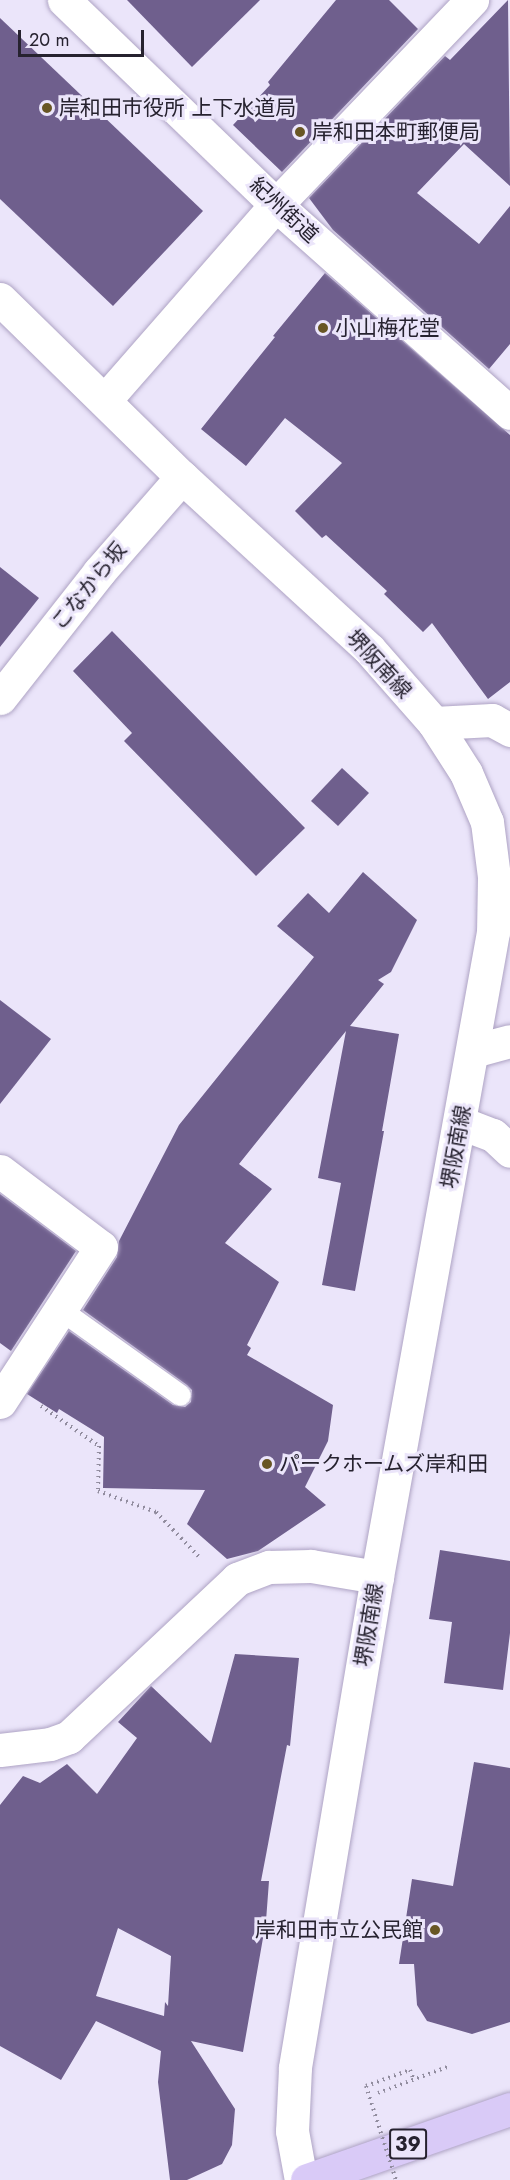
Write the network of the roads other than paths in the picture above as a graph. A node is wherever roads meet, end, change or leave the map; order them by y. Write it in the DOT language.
graph roads {
  1 [pos="64,0"];
  2 [pos="472,0"];
  3 [pos="276,205"];
  4 [pos="0,299"];
  5 [pos="105,400"];
  6 [pos="510,413"];
  7 [pos="182,477"];
  8 [pos="0,698"];
  9 [pos="434,723"];
  10 [pos="510,730"];
  11 [pos="510,1041"];
  12 [pos="473,1051"];
  13 [pos="460,1123"];
  14 [pos="510,1151"];
  15 [pos="0,1171"];
  16 [pos="61,1310"];
  17 [pos="5,1394"];
  18 [pos="180,1395"];
  19 [pos="377,1577"];
  20 [pos="0,1750"];
  21 [pos="510,2109"];
  22 [pos="301,2180"];
  23 [pos="307,2180"];
  1 -- 3 [label="street, 紀州街道"];
  2 -- 3 [label="street"];
  3 -- 5 [label="street"];
  3 -- 6 [label="street, 紀州街道"];
  4 -- 5 [label="street, 堺阪南線"];
  5 -- 7 [label="street, 堺阪南線"];
  7 -- 8 [label="street, こなから坂"];
  7 -- 9 [label="street, 堺阪南線"];
  9 -- 10 [label="street"];
  9 -- 12 [label="street, 堺阪南線"];
  11 -- 12 [label="street"];
  12 -- 13 [label="street, 堺阪南線"];
  13 -- 14 [label="street"];
  13 -- 19 [label="street, 堺阪南線"];
  15 -- 16 [label="street"];
  16 -- 17 [label="street"];
  16 -- 18 [label="lane"];
  19 -- 20 [label="street"];
  19 -- 22 [label="street, 堺阪南線"];
  21 -- 23 [label="main road, 39"];
}
